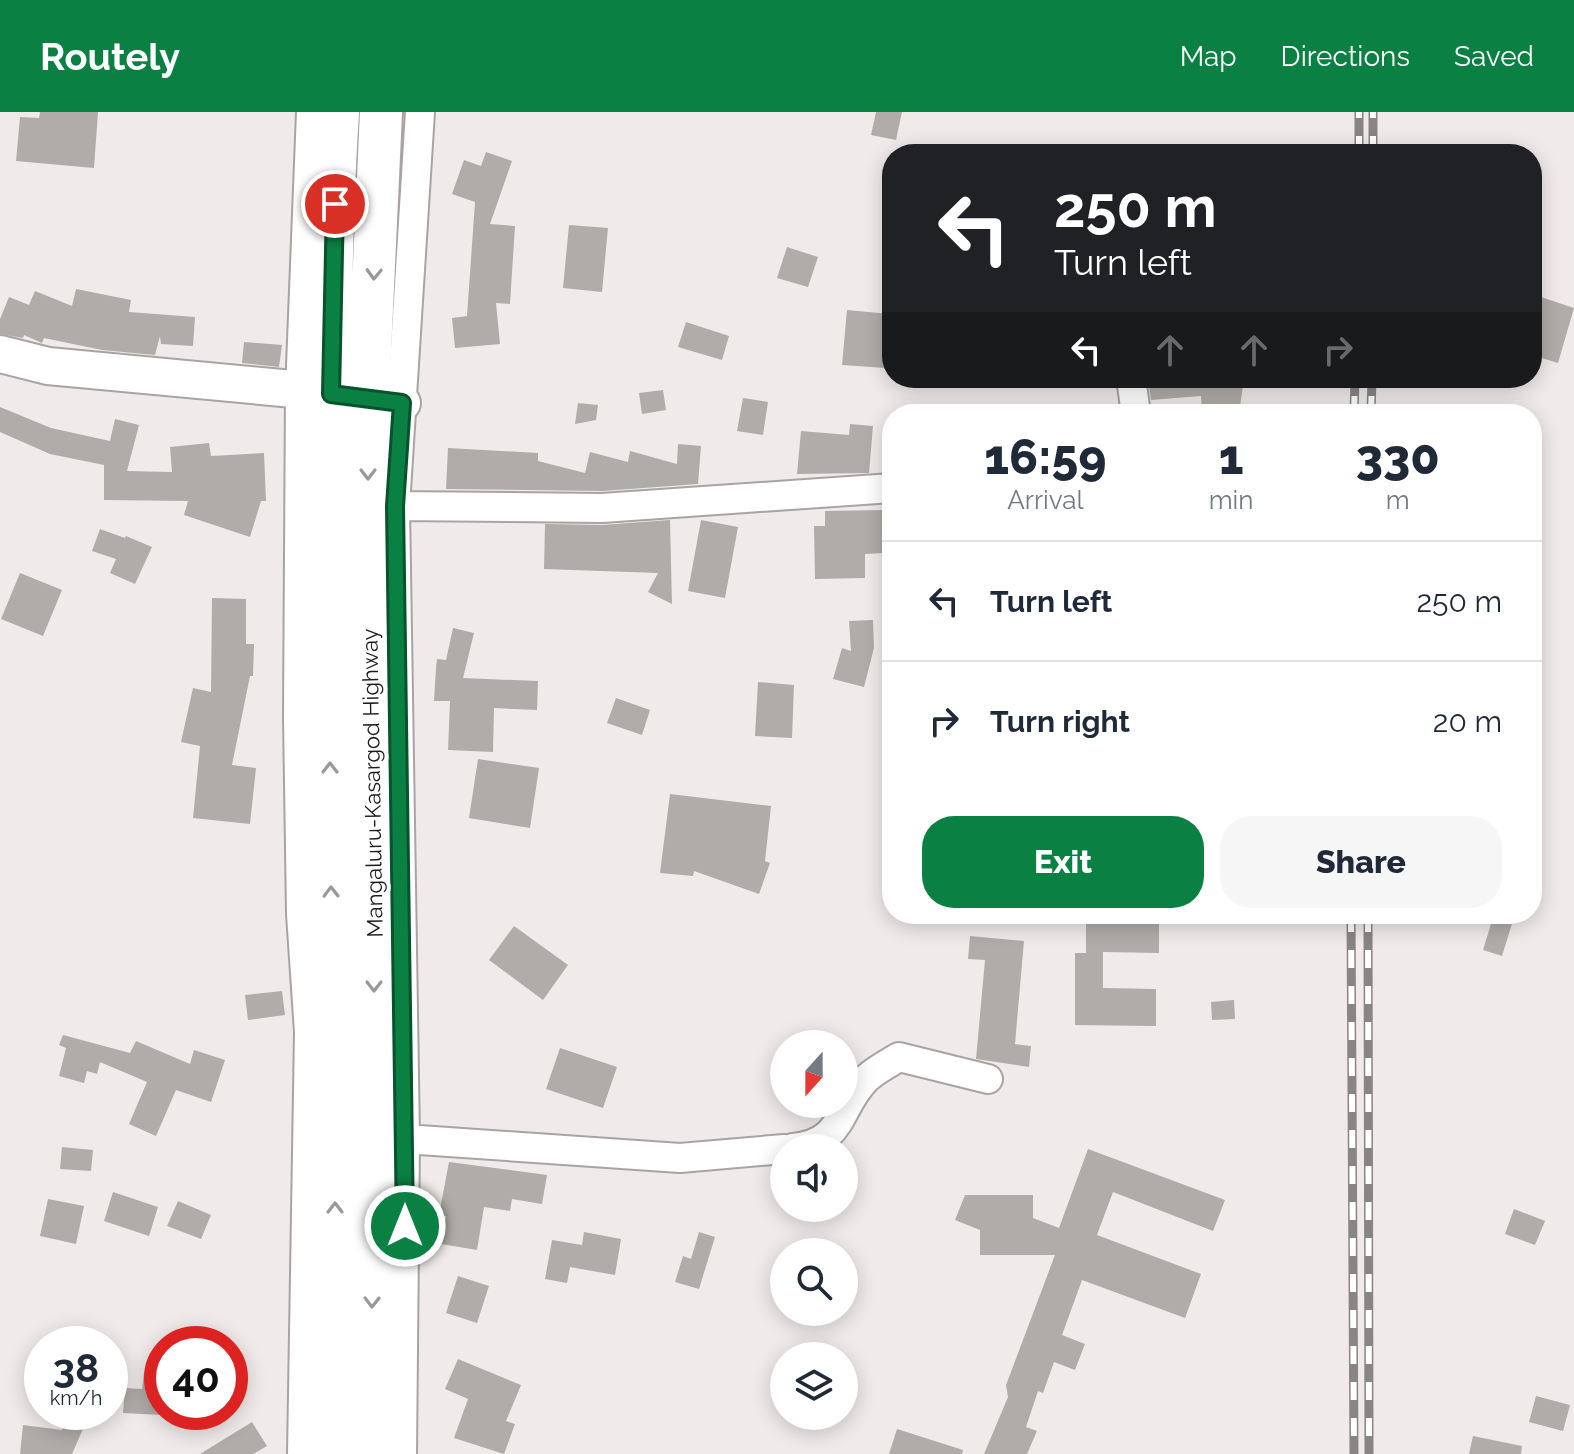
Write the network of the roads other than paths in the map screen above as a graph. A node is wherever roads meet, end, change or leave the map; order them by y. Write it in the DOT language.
graph roads {
  1 [pos="311,112"];
  2 [pos="338,112"];
  3 [pos="381,112"];
  4 [pos="420,112"];
  5 [pos="0,354"];
  6 [pos="350,396"];
  7 [pos="882,489"];
  8 [pos="395,506"];
  9 [pos="988,1079"];
  10 [pos="831,1134"];
  11 [pos="405,1139"];
  12 [pos="770,1150"];
  13 [pos="302,1454"];
  14 [pos="333,1454"];
  15 [pos="369,1454"];
  16 [pos="402,1454"];
  1 -- 6 [label="street"];
  2 -- 6 [label="highway, Mangaluru-Kasargod Highway"];
  3 -- 6 [label="highway, Mangaluru-Kasargod Highway, one-way"];
  4 -- 6 [label="street"];
  5 -- 6 [label="main road"];
  6 -- 8 [label="street"];
  6 -- 13 [label="street"];
  14 -- 6 [label="highway, Mangaluru-Kasargod Highway, one-way"];
  6 -- 15 [label="highway, Mangaluru-Kasargod Highway, one-way"];
  7 -- 8 [label="street"];
  8 -- 11 [label="street"];
  9 -- 10 [label="street"];
  11 -- 12 [label="street"];
  11 -- 16 [label="street"];
}
